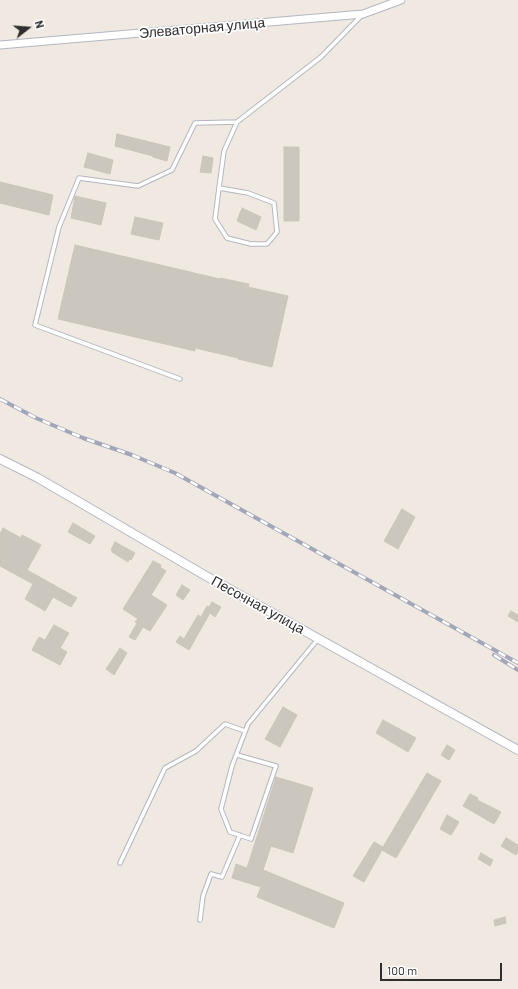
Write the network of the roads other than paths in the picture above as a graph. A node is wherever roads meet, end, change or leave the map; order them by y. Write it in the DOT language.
graph roads {
  1 [pos="401,0"];
  2 [pos="363,14"];
  3 [pos="0,45"];
  4 [pos="237,122"];
  5 [pos="219,188"];
  6 [pos="180,379"];
  7 [pos="0,459"];
  8 [pos="318,639"];
  9 [pos="245,731"];
  10 [pos="518,750"];
  11 [pos="236,755"];
  12 [pos="240,835"];
  13 [pos="120,863"];
  14 [pos="200,920"];
  1 -- 2 [label="street, Элеваторная улица"];
  2 -- 3 [label="street, Элеваторная улица"];
  2 -- 4 [label="lane"];
  4 -- 5 [label="lane"];
  4 -- 6 [label="lane"];
  5 -- 5 [label="lane"];
  7 -- 8 [label="street, Песочная улица"];
  8 -- 9 [label="lane"];
  8 -- 10 [label="street, Песочная улица"];
  9 -- 11 [label="lane"];
  9 -- 13 [label="lane"];
  11 -- 12 [label="lane"];
  11 -- 12 [label="lane"];
  12 -- 14 [label="lane"];
}
